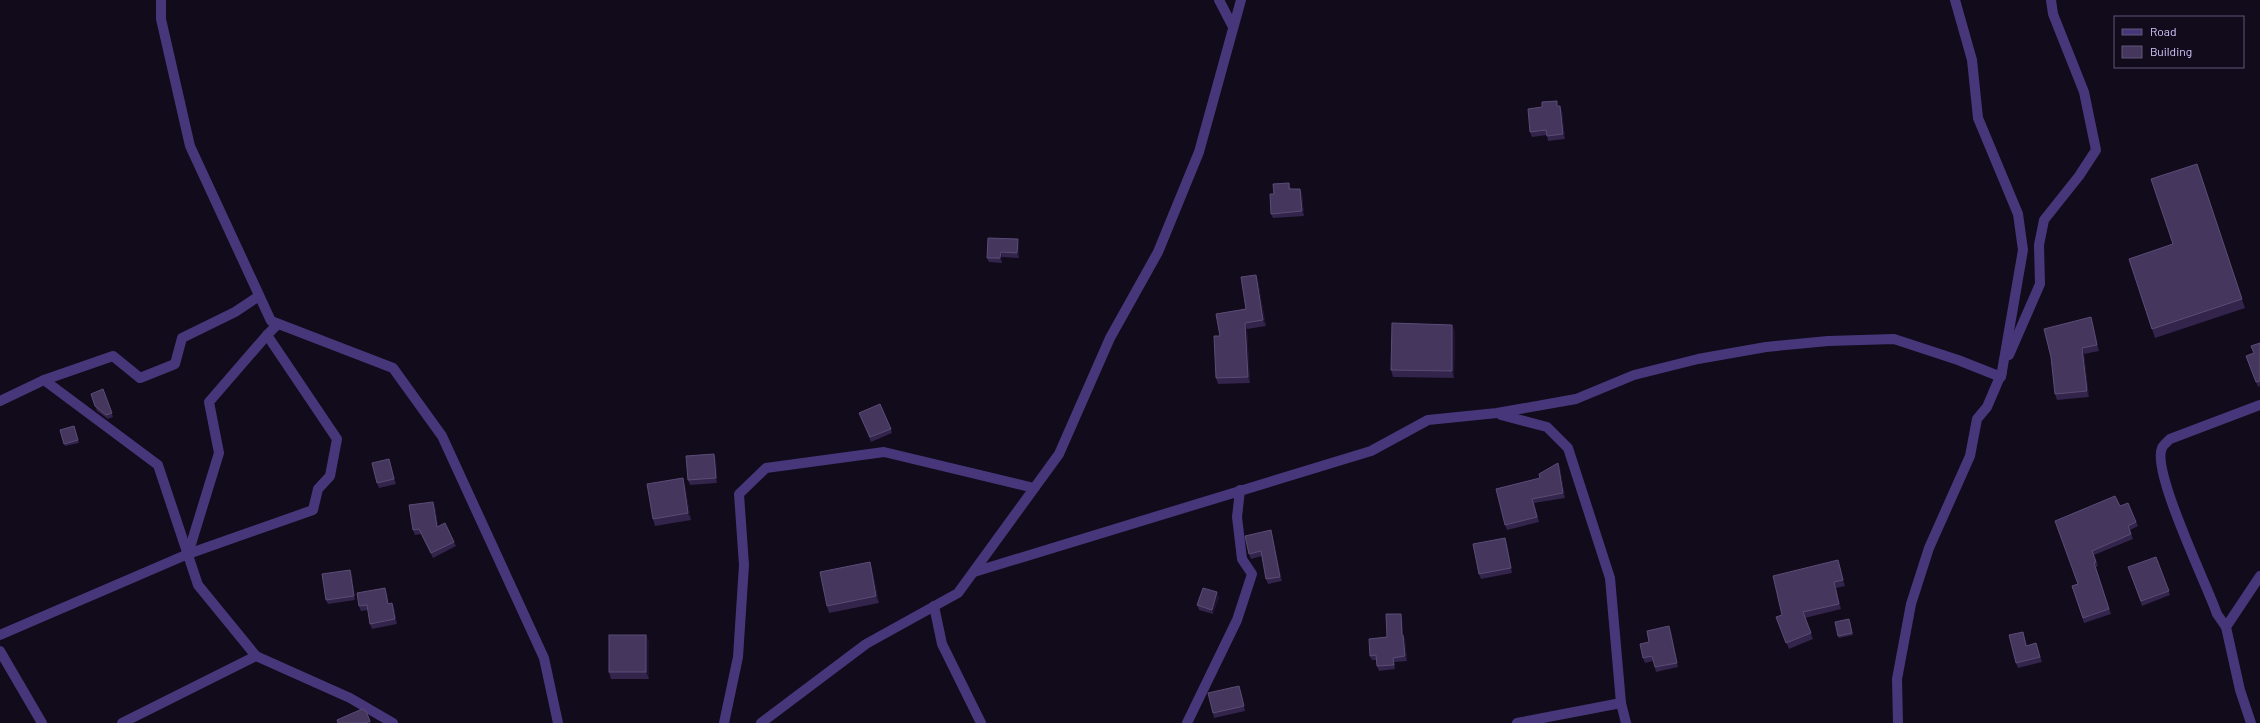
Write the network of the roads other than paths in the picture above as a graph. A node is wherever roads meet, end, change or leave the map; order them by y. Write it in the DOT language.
graph roads {
  1 [pos="161,0"];
  2 [pos="1219,0"];
  3 [pos="1241,0"];
  4 [pos="1955,0"];
  5 [pos="2051,0"];
  6 [pos="1233,27"];
  7 [pos="259,296"];
  8 [pos="278,324"];
  9 [pos="267,335"];
  10 [pos="2001,377"];
  11 [pos="44,380"];
  12 [pos="0,401"];
  13 [pos="2260,405"];
  14 [pos="1497,414"];
  15 [pos="1034,488"];
  16 [pos="1240,490"];
  17 [pos="188,554"];
  18 [pos="974,572"];
  19 [pos="2260,576"];
  20 [pos="934,606"];
  21 [pos="2226,627"];
  22 [pos="0,635"];
  23 [pos="0,651"];
  24 [pos="256,656"];
  25 [pos="1621,703"];
  26 [pos="42,723"];
  27 [pos="122,723"];
  28 [pos="393,723"];
  29 [pos="558,723"];
  30 [pos="724,723"];
  31 [pos="760,723"];
  32 [pos="981,723"];
  33 [pos="1187,723"];
  34 [pos="1517,723"];
  35 [pos="1626,723"];
  36 [pos="1898,723"];
  37 [pos="2251,723"];
  1 -- 7 [label="street"];
  2 -- 6 [label="street"];
  3 -- 6 [label="street"];
  4 -- 10 [label="street"];
  5 -- 10 [label="street"];
  6 -- 15 [label="street"];
  7 -- 8 [label="street"];
  7 -- 11 [label="street"];
  8 -- 9 [label="street"];
  8 -- 29 [label="street"];
  9 -- 17 [label="street"];
  9 -- 17 [label="street"];
  10 -- 14 [label="street"];
  10 -- 36 [label="street"];
  11 -- 12 [label="street"];
  11 -- 17 [label="street"];
  13 -- 21 [label="street"];
  14 -- 16 [label="street"];
  14 -- 25 [label="street"];
  15 -- 18 [label="street"];
  15 -- 30 [label="street"];
  16 -- 18 [label="street"];
  16 -- 33 [label="street"];
  17 -- 22 [label="street"];
  17 -- 24 [label="street"];
  18 -- 20 [label="street"];
  19 -- 21 [label="street"];
  20 -- 31 [label="street"];
  20 -- 32 [label="street"];
  21 -- 37 [label="street"];
  23 -- 26 [label="street"];
  24 -- 27 [label="street"];
  24 -- 28 [label="street"];
  25 -- 34 [label="street"];
  25 -- 35 [label="street"];
}
